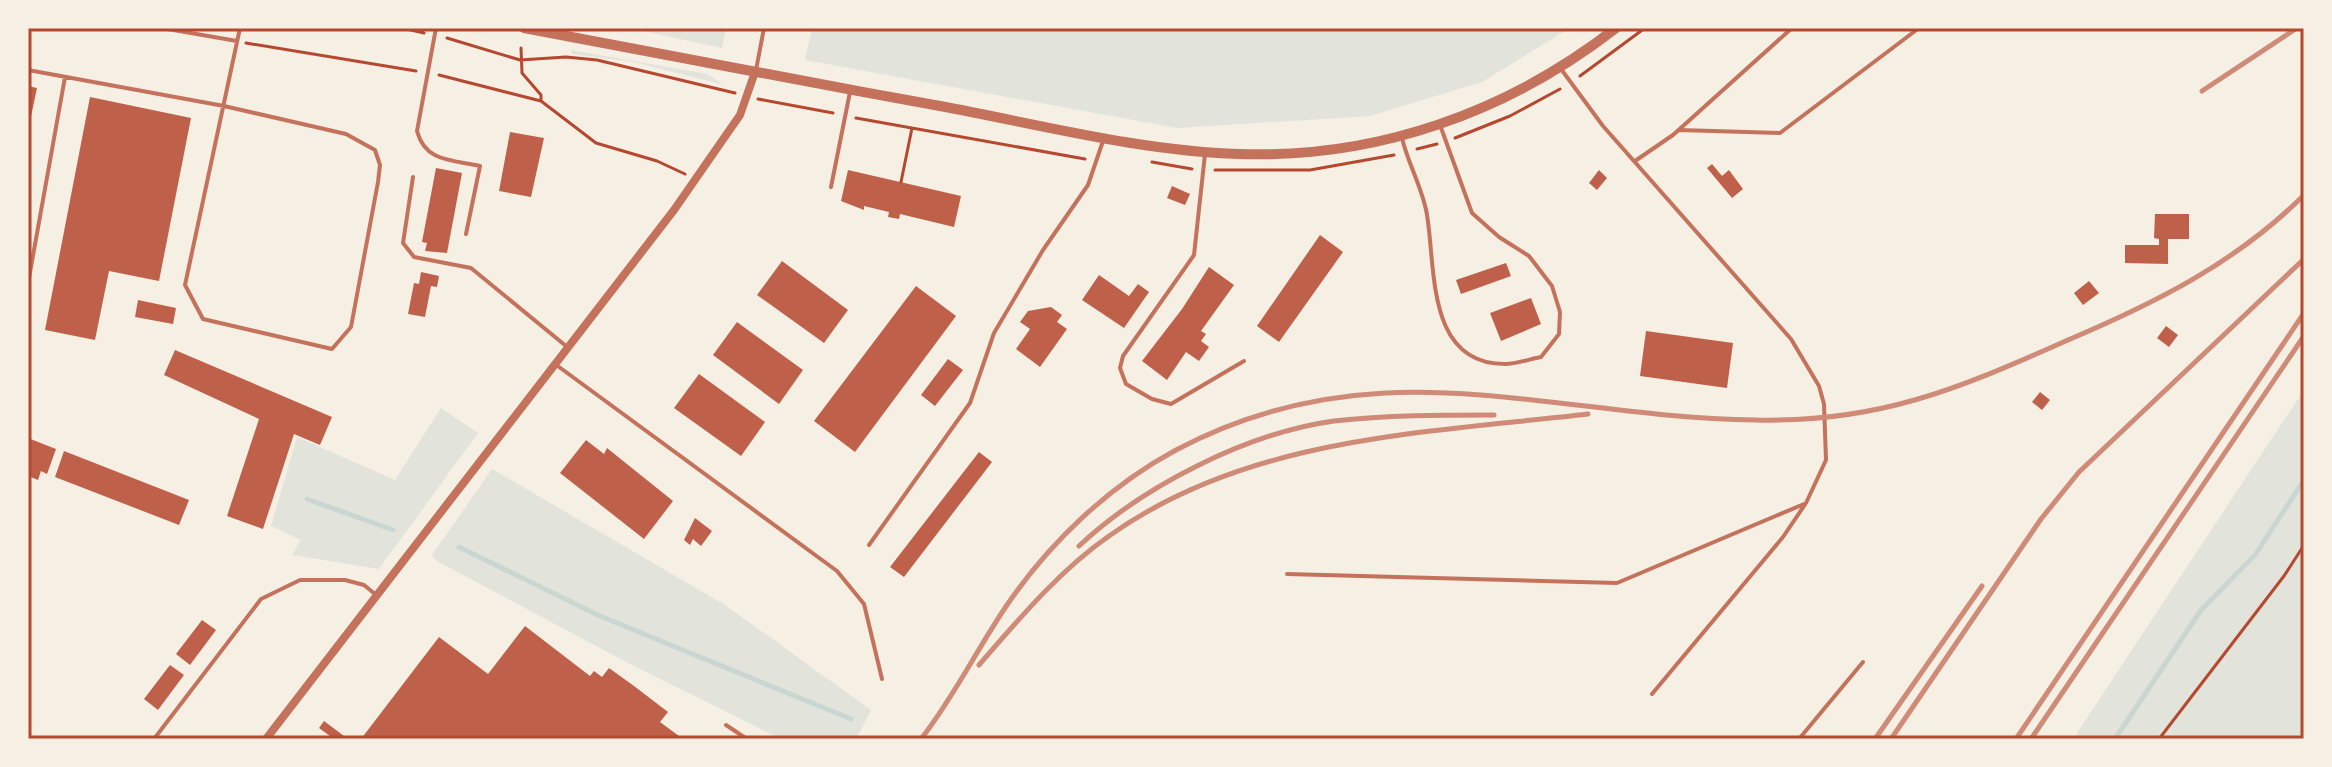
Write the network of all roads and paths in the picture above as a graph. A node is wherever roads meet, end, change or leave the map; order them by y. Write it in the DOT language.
graph roads {
  1 [pos="162,28"];
  2 [pos="240,28"];
  3 [pos="436,28"];
  4 [pos="524,28"];
  5 [pos="764,28"];
  6 [pos="1616,28"];
  7 [pos="1645,28"];
  8 [pos="1792,28"];
  9 [pos="1919,28"];
  10 [pos="237,41"];
  11 [pos="471,44"];
  12 [pos="521,48"];
  13 [pos="520,60"];
  14 [pos="1560,68"];
  15 [pos="28,70"];
  16 [pos="755,72"];
  17 [pos="428,73"];
  18 [pos="65,77"];
  19 [pos="1571,82"];
  20 [pos="851,90"];
  21 [pos="728,91"];
  22 [pos="541,101"];
  23 [pos="769,102"];
  24 [pos="224,106"];
  25 [pos="846,116"];
  26 [pos="1440,125"];
  27 [pos="912,128"];
  28 [pos="1679,130"];
  29 [pos="1104,136"];
  30 [pos="1402,136"];
  31 [pos="1445,141"];
  32 [pos="1205,152"];
  33 [pos="1405,152"];
  34 [pos="1098,158"];
  35 [pos="1635,161"];
  36 [pos="1151,162"];
  37 [pos="1204,170"];
  38 [pos="413,177"];
  39 [pos="694,181"];
  40 [pos="901,182"];
  41 [pos="831,187"];
  42 [pos="466,234"];
  43 [pos="29,278"];
  44 [pos="568,347"];
  45 [pos="1244,361"];
  46 [pos="555,364"];
  47 [pos="1806,503"];
  48 [pos="869,545"];
  49 [pos="2304,545"];
  50 [pos="1287,574"];
  51 [pos="377,596"];
  52 [pos="1863,662"];
  53 [pos="882,679"];
  54 [pos="1652,694"];
  55 [pos="726,725"];
  56 [pos="154,739"];
  57 [pos="266,739"];
  58 [pos="747,739"];
  59 [pos="1799,739"];
  60 [pos="2159,739"];
  1 -- 10 [label="lane"];
  2 -- 10 [label="lane"];
  3 -- 17 [label="lane"];
  4 -- 16 [label="street"];
  5 -- 16 [label="lane"];
  6 -- 14 [label="street"];
  7 -- 19 [label="path"];
  8 -- 28 [label="lane"];
  9 -- 28 [label="lane"];
  10 -- 17 [label="path"];
  10 -- 24 [label="lane"];
  11 -- 13 [label="path"];
  12 -- 13 [label="path"];
  13 -- 21 [label="path"];
  13 -- 22 [label="path"];
  14 -- 19 [label="lane"];
  14 -- 26 [label="street"];
  15 -- 18 [label="lane"];
  16 -- 20 [label="street"];
  16 -- 39 [label="street"];
  17 -- 22 [label="path"];
  17 -- 42 [label="lane"];
  18 -- 24 [label="lane"];
  18 -- 43 [label="lane"];
  19 -- 31 [label="path"];
  19 -- 35 [label="lane"];
  20 -- 25 [label="lane"];
  20 -- 29 [label="street"];
  22 -- 39 [label="path"];
  23 -- 25 [label="path"];
  24 -- 24 [label="lane"];
  25 -- 27 [label="path"];
  25 -- 41 [label="lane"];
  26 -- 30 [label="street"];
  26 -- 31 [label="lane"];
  27 -- 34 [label="path"];
  27 -- 40 [label="path"];
  28 -- 35 [label="lane"];
  29 -- 32 [label="street"];
  29 -- 34 [label="lane"];
  30 -- 32 [label="street"];
  30 -- 33 [label="lane"];
  31 -- 33 [label="path"];
  31 -- 33 [label="lane"];
  32 -- 37 [label="lane"];
  33 -- 37 [label="path"];
  34 -- 48 [label="lane"];
  35 -- 47 [label="lane"];
  36 -- 37 [label="path"];
  37 -- 45 [label="lane"];
  38 -- 44 [label="lane"];
  39 -- 44 [label="street"];
  44 -- 46 [label="street"];
  46 -- 51 [label="street"];
  46 -- 53 [label="lane"];
  47 -- 50 [label="lane"];
  47 -- 54 [label="lane"];
  49 -- 60 [label="path"];
  51 -- 56 [label="lane"];
  51 -- 57 [label="street"];
  52 -- 59 [label="lane"];
  55 -- 58 [label="lane"];
}
